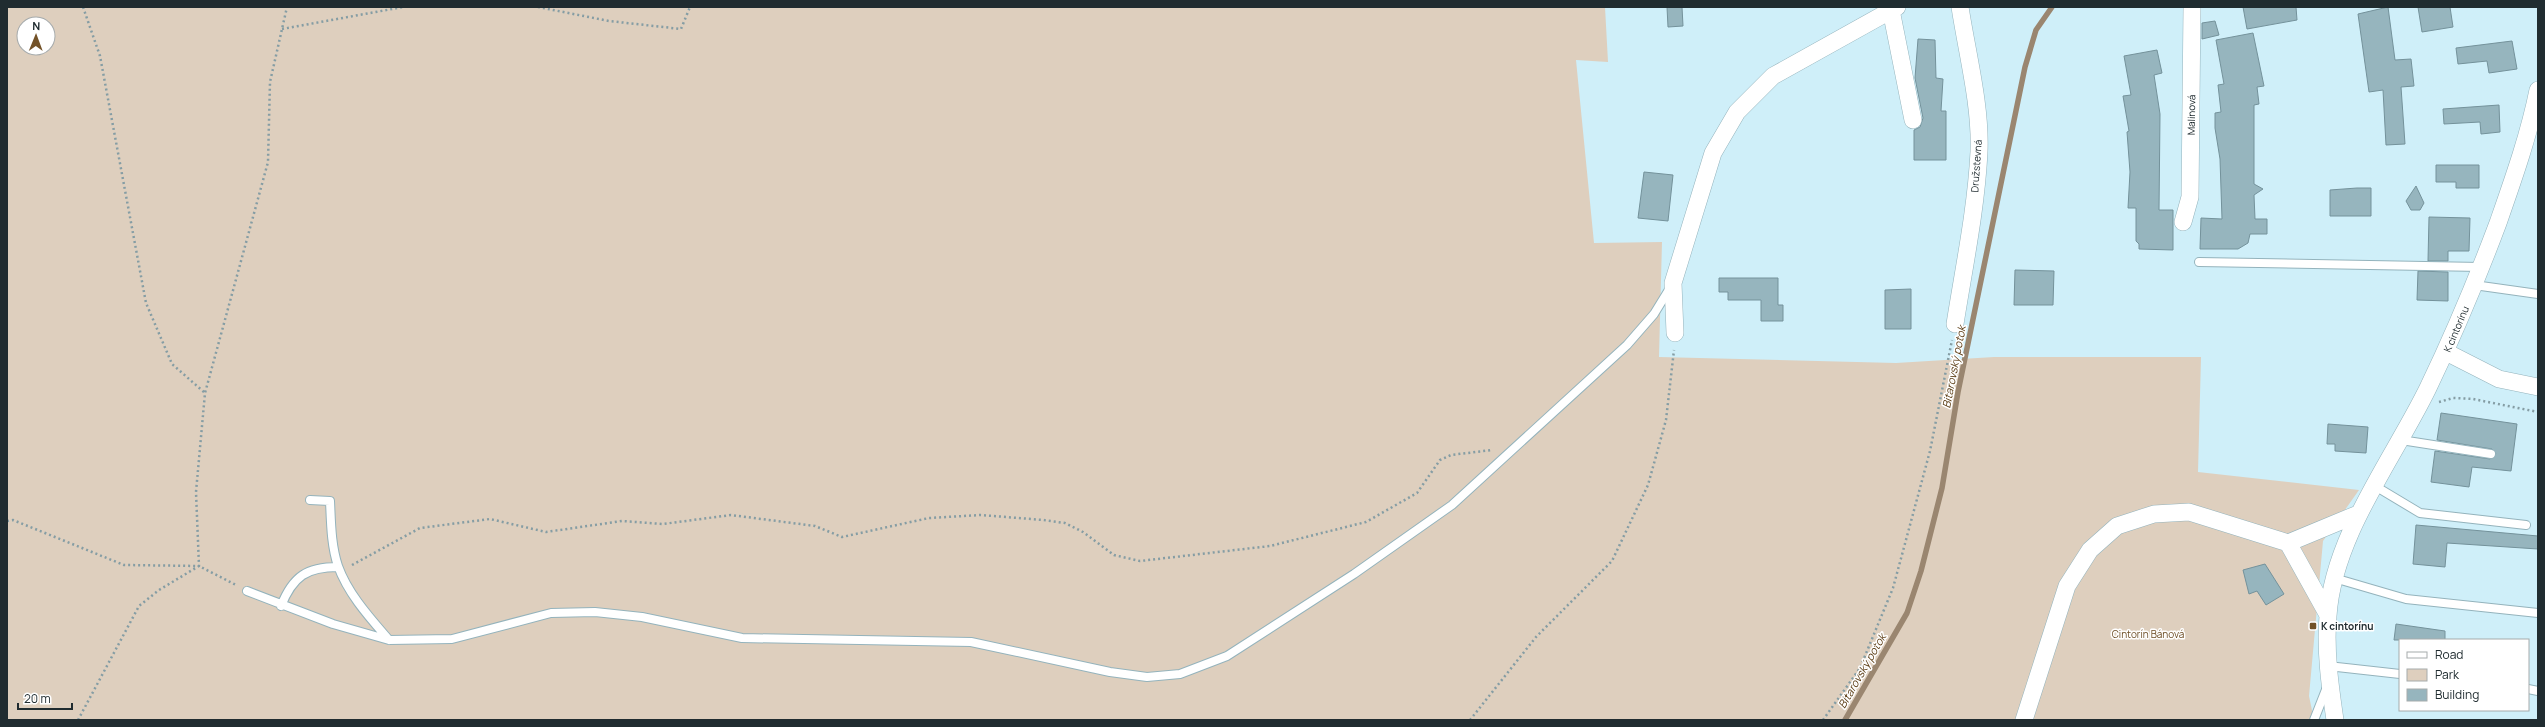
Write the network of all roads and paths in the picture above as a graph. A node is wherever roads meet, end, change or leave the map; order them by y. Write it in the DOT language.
graph roads {
  1 [pos="83,7"];
  2 [pos="287,7"];
  3 [pos="403,7"];
  4 [pos="538,7"];
  5 [pos="690,7"];
  6 [pos="1960,7"];
  7 [pos="2192,7"];
  8 [pos="1894,8"];
  9 [pos="282,29"];
  10 [pos="2538,90"];
  11 [pos="1913,120"];
  12 [pos="2183,222"];
  13 [pos="2199,262"];
  14 [pos="2481,267"];
  15 [pos="1673,283"];
  16 [pos="2474,285"];
  17 [pos="2538,294"];
  18 [pos="1955,324"];
  19 [pos="1675,333"];
  20 [pos="2446,352"];
  21 [pos="2538,387"];
  22 [pos="205,393"];
  23 [pos="2423,400"];
  24 [pos="2538,412"];
  25 [pos="2401,440"];
  26 [pos="1514,448"];
  27 [pos="2491,454"];
  28 [pos="2375,486"];
  29 [pos="310,500"];
  30 [pos="2358,514"];
  31 [pos="7,521"];
  32 [pos="2526,525"];
  33 [pos="2288,543"];
  34 [pos="200,566"];
  35 [pos="338,567"];
  36 [pos="2334,578"];
  37 [pos="247,592"];
  38 [pos="281,606"];
  39 [pos="2538,613"];
  40 [pos="2328,615"];
  41 [pos="389,640"];
  42 [pos="2329,673"];
  43 [pos="2399,674"];
  44 [pos="78,720"];
  45 [pos="1470,720"];
  46 [pos="1823,720"];
  47 [pos="2024,720"];
  48 [pos="2314,720"];
  49 [pos="2335,720"];
  1 -- 22 [label="path"];
  2 -- 9 [label="path"];
  3 -- 9 [label="path"];
  4 -- 5 [label="path"];
  6 -- 18 [label="street, Družstevná"];
  7 -- 12 [label="street, Malinová"];
  8 -- 11 [label="street"];
  8 -- 15 [label="street"];
  9 -- 22 [label="path"];
  10 -- 14 [label="street, K cintorínu"];
  13 -- 14 [label="lane"];
  14 -- 16 [label="street, K cintorínu"];
  15 -- 19 [label="street"];
  15 -- 26 [label="lane"];
  16 -- 17 [label="lane"];
  16 -- 20 [label="street, K cintorínu"];
  18 -- 46 [label="path"];
  19 -- 45 [label="path"];
  20 -- 21 [label="street"];
  20 -- 23 [label="street, K cintorínu"];
  22 -- 34 [label="path"];
  23 -- 24 [label="path"];
  23 -- 25 [label="street, K cintorínu"];
  25 -- 27 [label="lane"];
  25 -- 28 [label="street, K cintorínu"];
  26 -- 35 [label="path"];
  26 -- 41 [label="lane"];
  28 -- 30 [label="street, K cintorínu"];
  28 -- 32 [label="lane"];
  29 -- 35 [label="lane"];
  30 -- 33 [label="street"];
  30 -- 36 [label="street, K cintorínu"];
  31 -- 34 [label="path"];
  33 -- 40 [label="street"];
  33 -- 47 [label="street"];
  34 -- 37 [label="path"];
  34 -- 44 [label="path"];
  35 -- 38 [label="lane"];
  35 -- 41 [label="lane"];
  36 -- 39 [label="lane"];
  36 -- 40 [label="street, K cintorínu"];
  37 -- 38 [label="lane"];
  38 -- 41 [label="lane"];
  40 -- 42 [label="street, K cintorínu"];
  42 -- 43 [label="lane"];
  42 -- 48 [label="lane"];
  42 -- 49 [label="street, K cintorínu"];
}
